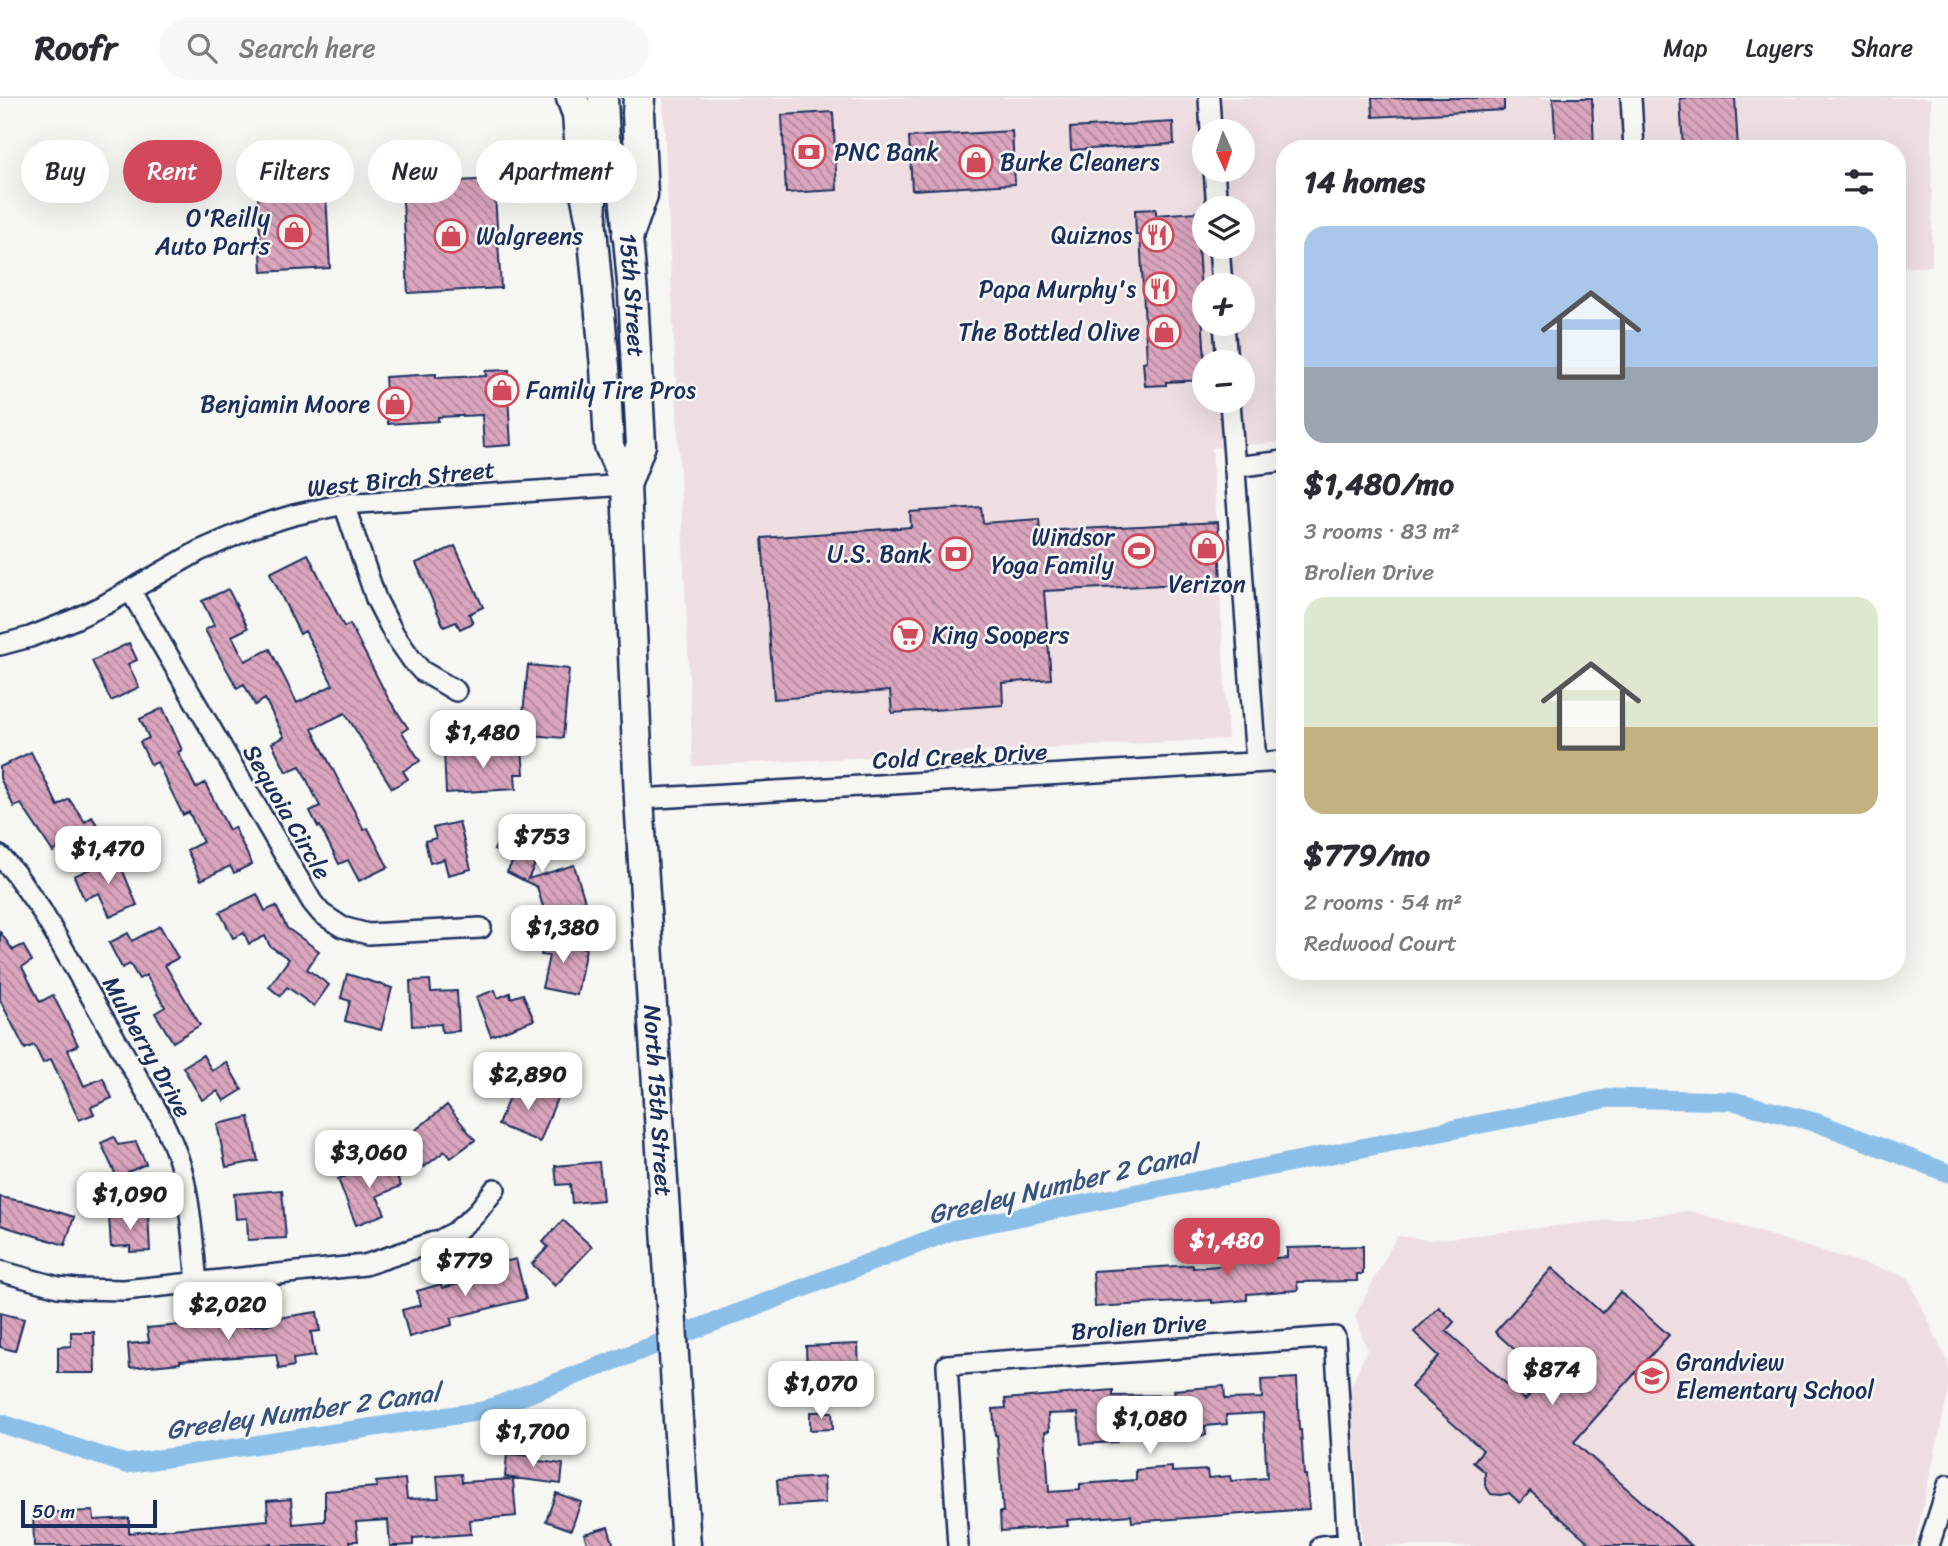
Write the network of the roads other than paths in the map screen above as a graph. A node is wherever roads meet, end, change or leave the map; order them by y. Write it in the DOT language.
graph roads {
  1 [pos="572,98"];
  2 [pos="603,98"];
  3 [pos="639,98"];
  4 [pos="1209,98"];
  5 [pos="1631,98"];
  6 [pos="1210,119"];
  7 [pos="605,140"];
  8 [pos="1633,140"];
  9 [pos="592,203"];
  10 [pos="625,203"];
  11 [pos="591,218"];
  12 [pos="628,235"];
  13 [pos="605,367"];
  14 [pos="637,369"];
  15 [pos="1231,413"];
  16 [pos="1276,462"];
  17 [pos="1234,467"];
  18 [pos="626,485"];
  19 [pos="344,504"];
  20 [pos="130,590"];
  21 [pos="0,645"];
  22 [pos="456,691"];
  23 [pos="1276,761"];
  24 [pos="1256,762"];
  25 [pos="639,799"];
  26 [pos="0,856"];
  27 [pos="481,928"];
  28 [pos="495,1189"];
  29 [pos="0,1270"];
  30 [pos="197,1283"];
  31 [pos="1948,1485"];
  32 [pos="1348,1545"];
  33 [pos="686,1546"];
  34 [pos="958,1546"];
  35 [pos="1321,1546"];
  36 [pos="1930,1546"];
  1 -- 11 [label="main road"];
  2 -- 7 [label="street, 15th Street"];
  3 -- 12 [label="main road"];
  4 -- 6 [label="street"];
  5 -- 8 [label="street"];
  9 -- 11 [label="street, 15th Street"];
  10 -- 12 [label="street, 15th Street"];
  11 -- 13 [label="street, 15th Street"];
  12 -- 14 [label="street, 15th Street"];
  13 -- 18 [label="street, North 15th Street"];
  14 -- 18 [label="street, North 15th Street"];
  15 -- 17 [label="street"];
  16 -- 17 [label="street"];
  17 -- 24 [label="street"];
  18 -- 19 [label="street, West Birch Street"];
  18 -- 25 [label="street, North 15th Street"];
  19 -- 20 [label="street, West Birch Street"];
  19 -- 22 [label="street"];
  20 -- 21 [label="street, West Birch Street"];
  20 -- 27 [label="street, Sequoia Circle"];
  23 -- 24 [label="street, Cold Creek Drive"];
  24 -- 25 [label="street, Cold Creek Drive"];
  25 -- 33 [label="street, North 15th Street"];
  26 -- 30 [label="street, Mulberry Drive"];
  28 -- 30 [label="street"];
  29 -- 30 [label="street"];
  31 -- 36 [label="street"];
  32 -- 34 [label="street, Brolien Drive"];
  32 -- 35 [label="street"];
}
